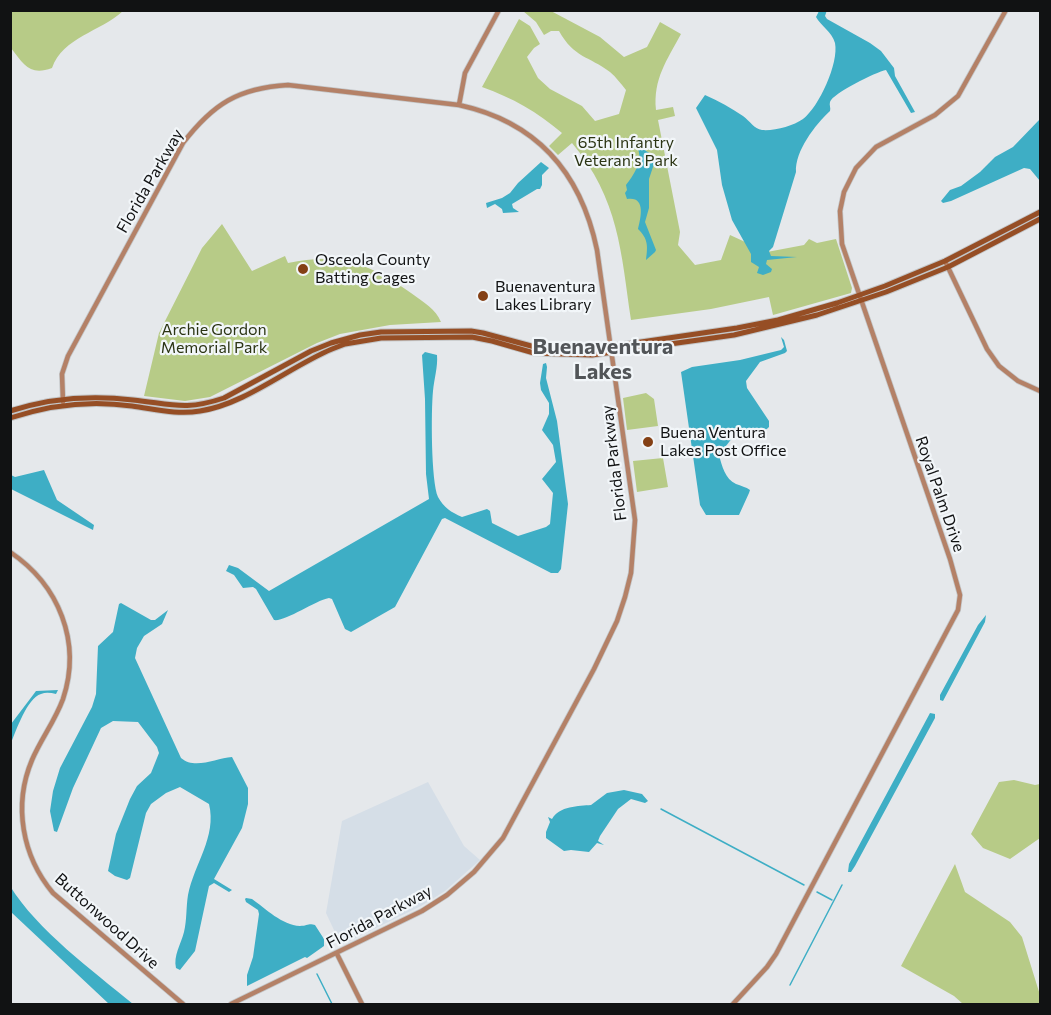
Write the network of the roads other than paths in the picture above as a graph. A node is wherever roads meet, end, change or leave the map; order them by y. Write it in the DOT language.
graph roads {
  1 [pos="499,10"];
  2 [pos="1006,10"];
  3 [pos="459,105"];
  4 [pos="1041,212"];
  5 [pos="1041,219"];
  6 [pos="946,264"];
  7 [pos="861,298"];
  8 [pos="611,350"];
  9 [pos="1041,392"];
  10 [pos="64,403"];
  11 [pos="10,411"];
  12 [pos="10,418"];
  13 [pos="10,552"];
  14 [pos="337,954"];
  15 [pos="183,1005"];
  16 [pos="231,1005"];
  17 [pos="362,1005"];
  18 [pos="733,1005"];
  1 -- 3 [label="street"];
  2 -- 7 [label="street, Royal Palm Drive"];
  3 -- 8 [label="street, Florida Parkway"];
  3 -- 10 [label="street, Florida Parkway"];
  4 -- 6 [label="main road"];
  5 -- 6 [label="main road"];
  6 -- 7 [label="main road"];
  6 -- 9 [label="street"];
  7 -- 8 [label="main road"];
  7 -- 18 [label="street, Royal Palm Drive"];
  8 -- 10 [label="main road"];
  8 -- 14 [label="street, Florida Parkway"];
  10 -- 11 [label="main road"];
  10 -- 12 [label="main road"];
  13 -- 15 [label="street, Buttonwood Drive"];
  14 -- 16 [label="street, Florida Parkway"];
  14 -- 17 [label="street"];
}
